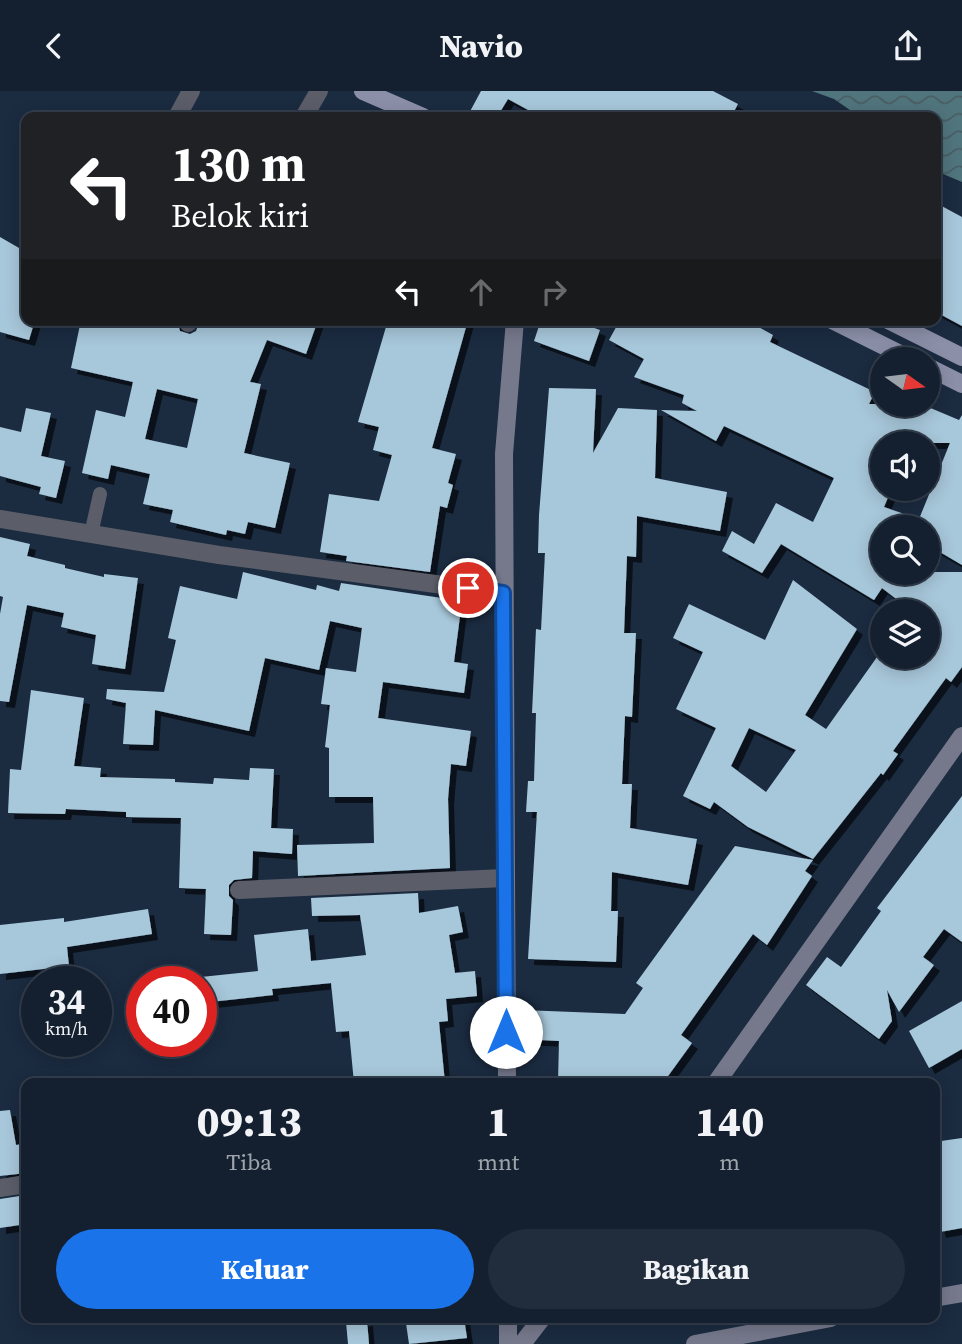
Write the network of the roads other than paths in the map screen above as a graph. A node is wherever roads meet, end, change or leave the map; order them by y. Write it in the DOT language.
graph roads {
  1 [pos="191,91"];
  2 [pos="319,91"];
  3 [pos="363,91"];
  4 [pos="180,112"];
  5 [pos="307,112"];
  6 [pos="411,112"];
  7 [pos="515,326"];
  8 [pos="844,326"];
  9 [pos="900,326"];
  10 [pos="886,347"];
  11 [pos="962,356"];
  12 [pos="940,373"];
  13 [pos="962,384"];
  14 [pos="100,494"];
  15 [pos="0,519"];
  16 [pos="91,534"];
  17 [pos="503,593"];
  18 [pos="962,736"];
  19 [pos="505,878"];
  20 [pos="239,890"];
  21 [pos="507,1078"];
  22 [pos="720,1078"];
  23 [pos="21,1185"];
  24 [pos="0,1188"];
  25 [pos="962,1293"];
  26 [pos="940,1297"];
  27 [pos="508,1323"];
  28 [pos="538,1323"];
  29 [pos="761,1324"];
  30 [pos="508,1344"];
  31 [pos="522,1344"];
  32 [pos="695,1344"];
  1 -- 4 [label="street"];
  2 -- 5 [label="street"];
  3 -- 6 [label="main road"];
  7 -- 17 [label="street"];
  8 -- 10 [label="main road"];
  9 -- 11 [label="main road"];
  12 -- 13 [label="main road"];
  14 -- 16 [label="lane"];
  15 -- 16 [label="street"];
  16 -- 17 [label="street"];
  17 -- 19 [label="street"];
  18 -- 22 [label="street"];
  19 -- 20 [label="street"];
  19 -- 21 [label="street"];
  23 -- 24 [label="street"];
  25 -- 26 [label="street"];
  27 -- 30 [label="street"];
  28 -- 31 [label="street"];
  29 -- 32 [label="street"];
}
